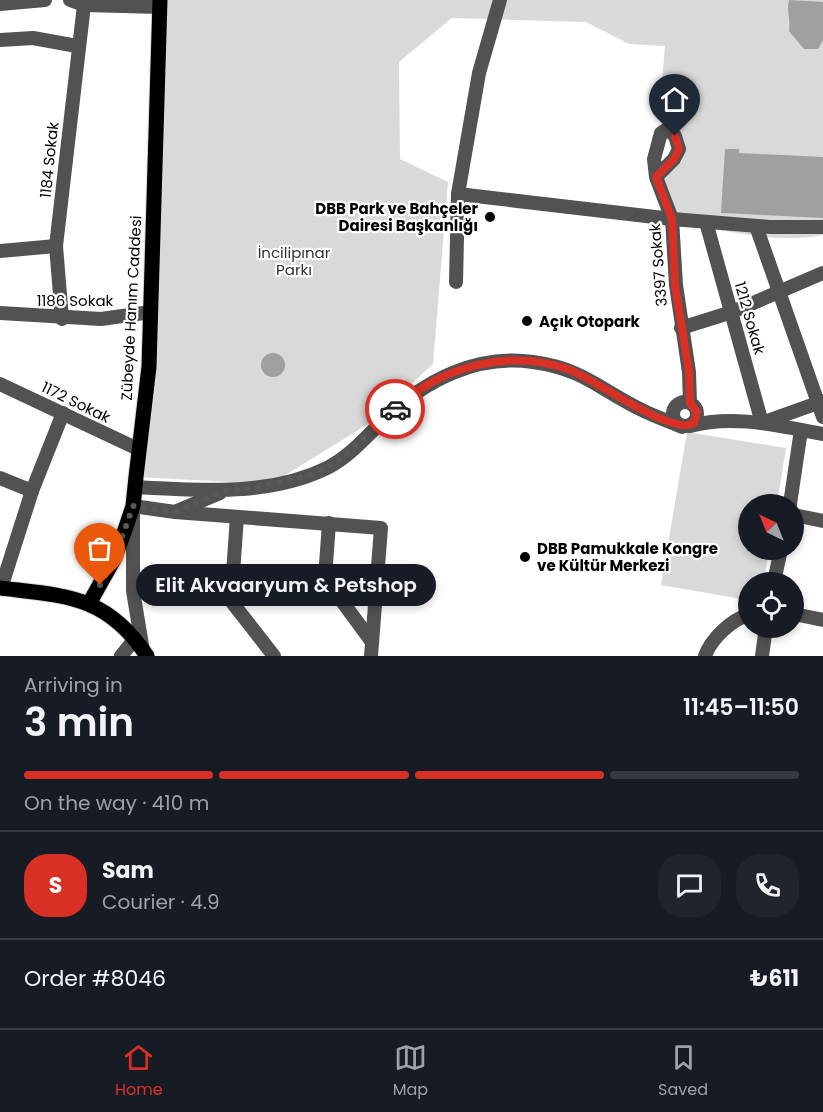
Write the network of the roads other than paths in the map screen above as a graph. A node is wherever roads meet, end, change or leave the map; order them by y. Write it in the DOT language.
graph roads {
  1 [pos="45,0"];
  2 [pos="70,0"];
  3 [pos="500,0"];
  4 [pos="160,3"];
  5 [pos="0,4"];
  6 [pos="84,5"];
  7 [pos="0,40"];
  8 [pos="77,46"];
  9 [pos="656,177"];
  10 [pos="458,195"];
  11 [pos="672,219"];
  12 [pos="706,222"];
  13 [pos="756,226"];
  14 [pos="823,227"];
  15 [pos="56,246"];
  16 [pos="0,251"];
  17 [pos="823,273"];
  18 [pos="456,282"];
  19 [pos="781,293"];
  20 [pos="151,312"];
  21 [pos="732,312"];
  22 [pos="0,313"];
  23 [pos="62,319"];
  24 [pos="681,328"];
  25 [pos="0,384"];
  26 [pos="690,387"];
  27 [pos="820,402"];
  28 [pos="693,406"];
  29 [pos="674,408"];
  30 [pos="643,411"];
  31 [pos="63,413"];
  32 [pos="823,417"];
  33 [pos="716,419"];
  34 [pos="762,423"];
  35 [pos="686,426"];
  36 [pos="801,430"];
  37 [pos="823,434"];
  38 [pos="138,449"];
  39 [pos="0,478"];
  40 [pos="135,487"];
  41 [pos="228,490"];
  42 [pos="32,491"];
  43 [pos="791,494"];
  44 [pos="133,506"];
  45 [pos="175,512"];
  46 [pos="237,517"];
  47 [pos="804,517"];
  48 [pos="823,521"];
  49 [pos="329,523"];
  50 [pos="0,588"];
  51 [pos="90,602"];
  52 [pos="804,616"];
  53 [pos="823,620"];
  54 [pos="738,621"];
  55 [pos="764,638"];
  56 [pos="372,642"];
  57 [pos="141,649"];
  58 [pos="121,656"];
  59 [pos="274,656"];
  60 [pos="371,656"];
  61 [pos="705,656"];
  62 [pos="762,656"];
  1 -- 5 [label="street"];
  2 -- 6 [label="street"];
  3 -- 10 [label="street"];
  4 -- 6 [label="street"];
  4 -- 20 [label="main road, Zübeyde Hanım Caddesi"];
  6 -- 8 [label="street, 1184 Sokak"];
  7 -- 8 [label="street"];
  8 -- 15 [label="street, 1184 Sokak"];
  9 -- 11 [label="street, 3397 Sokak"];
  10 -- 11 [label="street"];
  10 -- 18 [label="street"];
  11 -- 12 [label="street"];
  11 -- 24 [label="street, 3397 Sokak"];
  12 -- 13 [label="street"];
  12 -- 21 [label="street, 1212 Sokak"];
  13 -- 14 [label="street"];
  13 -- 19 [label="street"];
  15 -- 16 [label="street"];
  15 -- 23 [label="street, 1184 Sokak"];
  17 -- 19 [label="street"];
  19 -- 21 [label="street"];
  19 -- 27 [label="street"];
  20 -- 23 [label="street, 1186 Sokak"];
  20 -- 38 [label="main road, Zübeyde Hanım Caddesi"];
  21 -- 24 [label="street"];
  21 -- 34 [label="street, 1212 Sokak"];
  22 -- 23 [label="street, 1186 Sokak"];
  24 -- 26 [label="street, 3397 Sokak"];
  25 -- 31 [label="street, 1172 Sokak"];
  26 -- 28 [label="street, 3397 Sokak"];
  26 -- 29 [label="street"];
  27 -- 32 [label="street"];
  27 -- 34 [label="street"];
  28 -- 29 [label="street"];
  28 -- 33 [label="street"];
  28 -- 35 [label="street"];
  29 -- 30 [label="street"];
  29 -- 35 [label="street"];
  30 -- 35 [label="street"];
  30 -- 41 [label="street"];
  31 -- 38 [label="street, 1172 Sokak"];
  31 -- 42 [label="street"];
  33 -- 34 [label="street"];
  33 -- 35 [label="street"];
  34 -- 36 [label="street"];
  36 -- 37 [label="street"];
  36 -- 43 [label="street"];
  38 -- 40 [label="main road, Zübeyde Hanım Caddesi"];
  39 -- 42 [label="street"];
  40 -- 41 [label="street"];
  40 -- 44 [label="main road, Zübeyde Hanım Caddesi"];
  41 -- 45 [label="street"];
  42 -- 50 [label="street"];
  44 -- 45 [label="street"];
  44 -- 51 [label="main road, Zübeyde Hanım Caddesi"];
  44 -- 57 [label="street"];
  45 -- 46 [label="street"];
  46 -- 49 [label="street"];
  46 -- 59 [label="street"];
  47 -- 48 [label="street"];
  49 -- 56 [label="street"];
  49 -- 56 [label="street"];
  50 -- 51 [label="main road"];
  51 -- 57 [label="main road"];
  52 -- 53 [label="street"];
  54 -- 61 [label="street"];
  55 -- 62 [label="street"];
  56 -- 60 [label="street"];
  57 -- 58 [label="street"];
}
